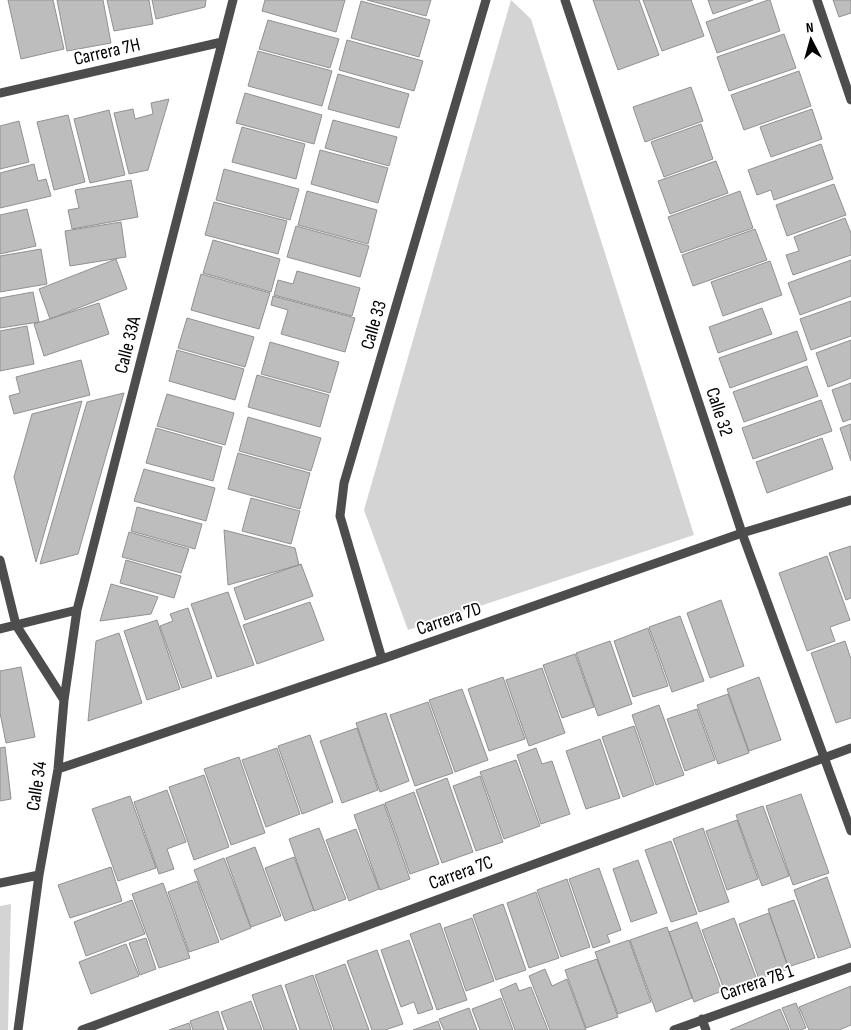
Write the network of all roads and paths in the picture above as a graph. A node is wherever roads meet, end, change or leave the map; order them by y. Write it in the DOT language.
graph roads {
  1 [pos="233,0"];
  2 [pos="486,0"];
  3 [pos="565,0"];
  4 [pos="817,0"];
  5 [pos="222,42"];
  6 [pos="0,93"];
  7 [pos="851,100"];
  8 [pos="851,500"];
  9 [pos="742,533"];
  10 [pos="0,560"];
  11 [pos="77,610"];
  12 [pos="16,625"];
  13 [pos="0,629"];
  14 [pos="382,659"];
  15 [pos="64,700"];
  16 [pos="851,748"];
  17 [pos="824,757"];
  18 [pos="58,769"];
  19 [pos="851,832"];
  20 [pos="39,875"];
  21 [pos="0,883"];
  22 [pos="851,968"];
  23 [pos="702,1019"];
  24 [pos="18,1030"];
  25 [pos="82,1030"];
  26 [pos="674,1030"];
  27 [pos="706,1030"];
  1 -- 5 [label="street, Calle 33A"];
  2 -- 14 [label="street, Calle 33"];
  3 -- 9 [label="street, Calle 32"];
  4 -- 7 [label="street"];
  5 -- 6 [label="street, Carrera 7H"];
  5 -- 11 [label="street, Calle 33A"];
  8 -- 9 [label="street, Carrera 7D"];
  9 -- 14 [label="street, Carrera 7D"];
  9 -- 17 [label="street, Calle 32"];
  10 -- 12 [label="street"];
  11 -- 12 [label="street"];
  11 -- 15 [label="street, Calle 33A"];
  12 -- 13 [label="street"];
  12 -- 15 [label="street"];
  14 -- 18 [label="street, Carrera 7D"];
  15 -- 18 [label="street, Calle 34"];
  16 -- 17 [label="street, Carrera 7C"];
  17 -- 19 [label="street, Calle 32"];
  17 -- 25 [label="street, Carrera 7C"];
  18 -- 20 [label="street, Calle 34"];
  20 -- 21 [label="street"];
  20 -- 24 [label="street, Calle 34"];
  22 -- 23 [label="street, Carrera 7B 1"];
  23 -- 26 [label="street, Carrera 7B 1"];
  23 -- 27 [label="street"];
}
